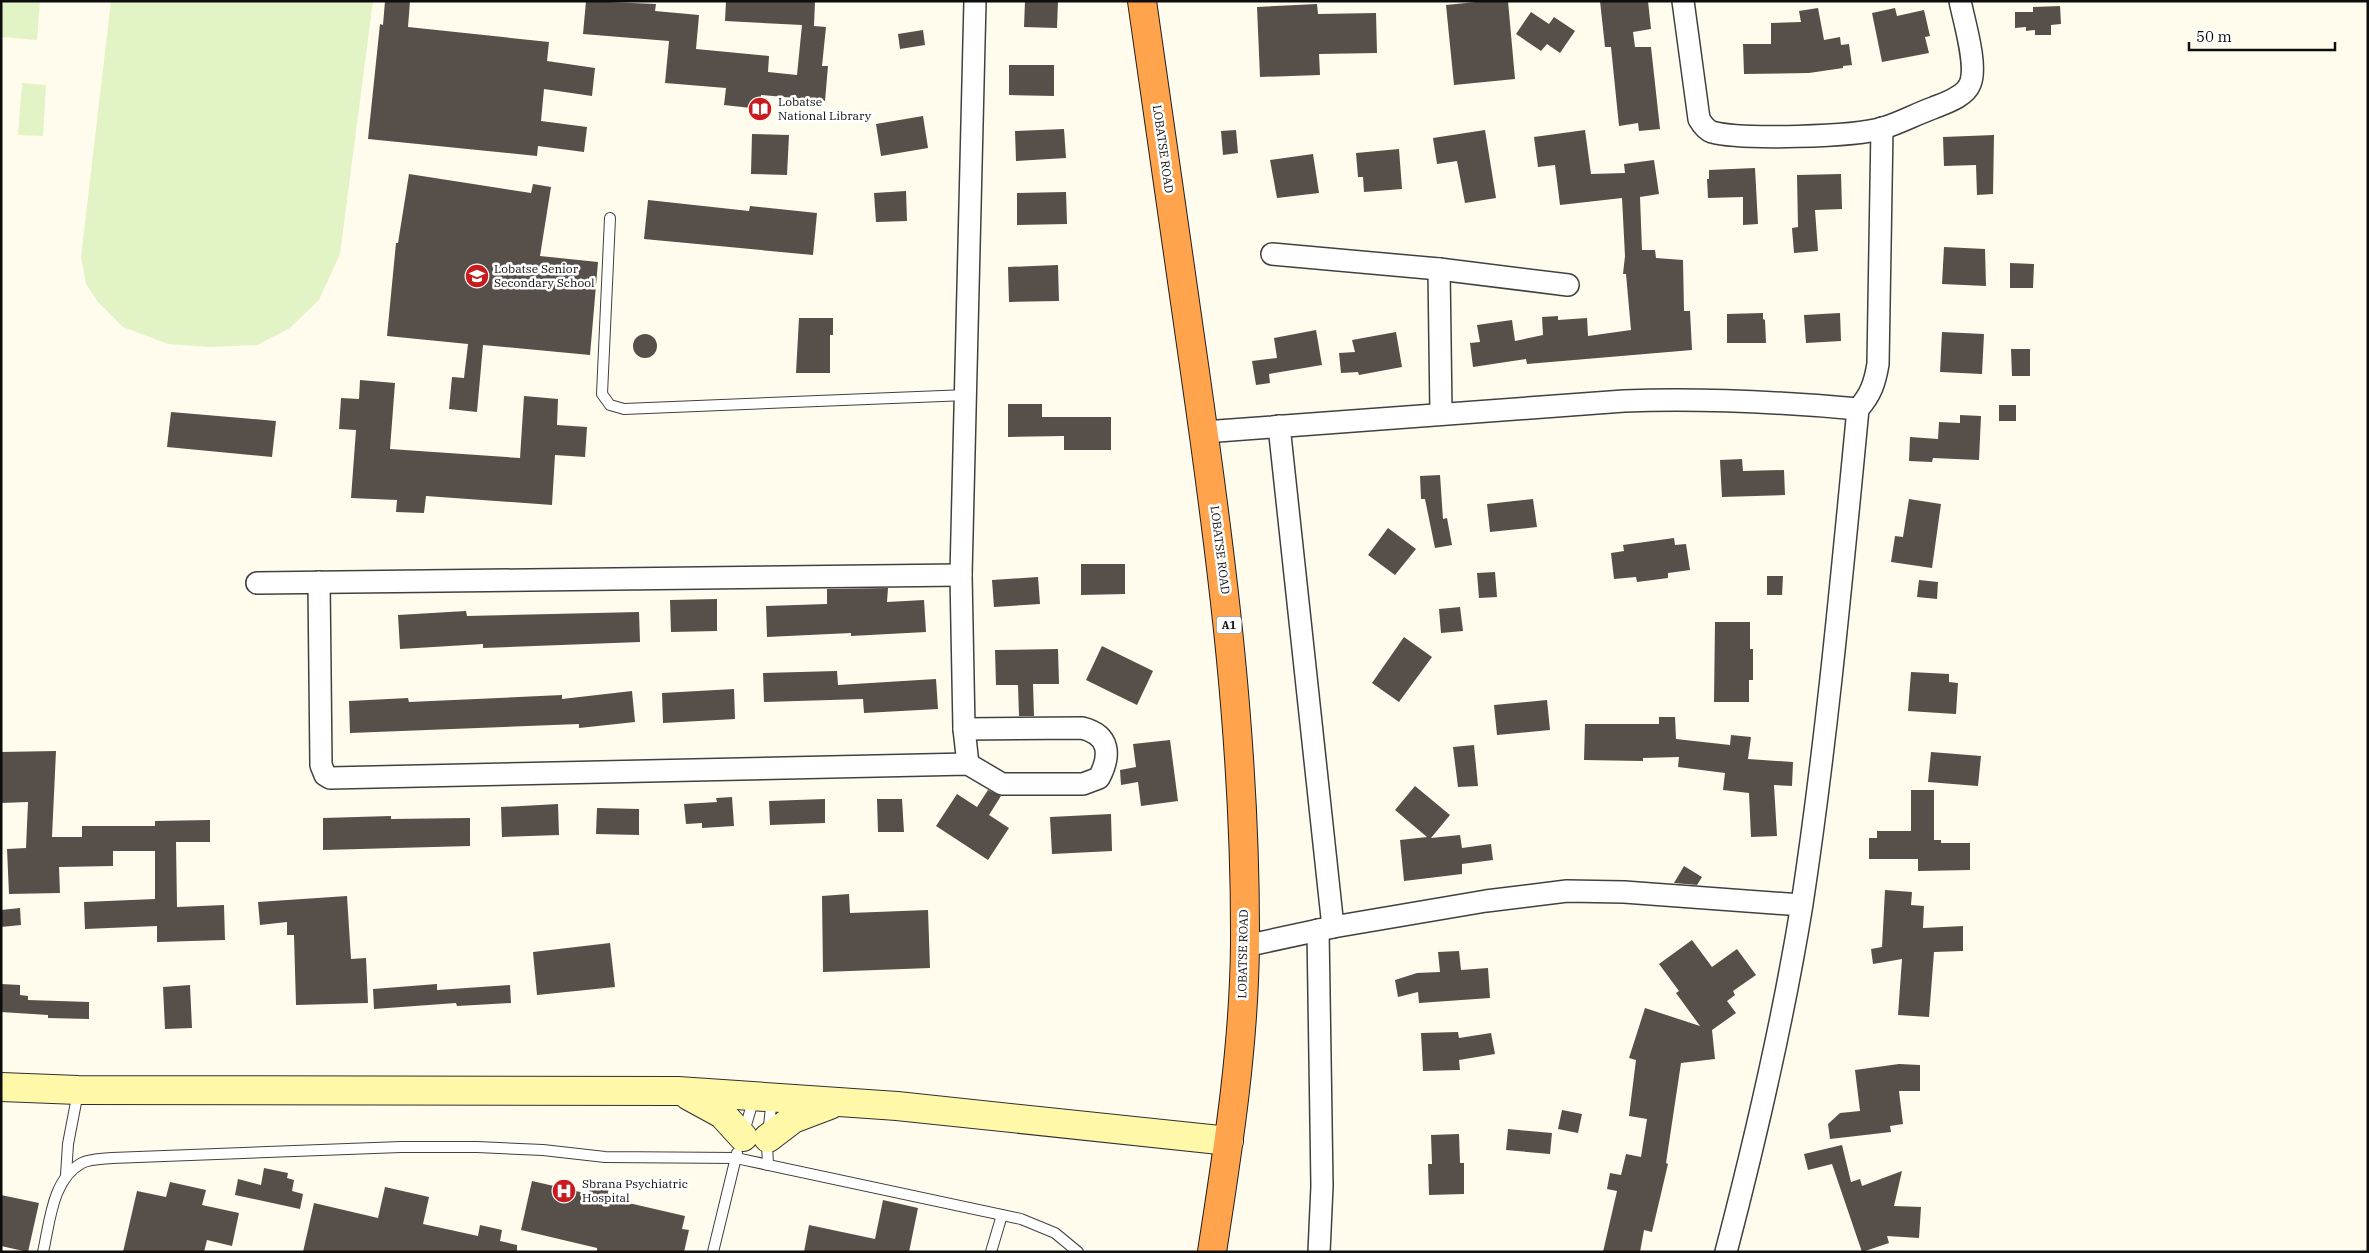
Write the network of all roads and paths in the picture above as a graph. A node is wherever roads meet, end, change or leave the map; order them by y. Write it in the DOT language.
graph roads {
  1 [pos="975,1"];
  2 [pos="1142,1"];
  3 [pos="1682,1"];
  4 [pos="1960,1"];
  5 [pos="1882,128"];
  6 [pos="610,218"];
  7 [pos="1272,254"];
  8 [pos="1439,269"];
  9 [pos="1568,285"];
  10 [pos="967,394"];
  11 [pos="1858,409"];
  12 [pos="1441,414"];
  13 [pos="1278,426"];
  14 [pos="1204,432"];
  15 [pos="961,575"];
  16 [pos="319,582"];
  17 [pos="257,583"];
  18 [pos="964,729"];
  19 [pos="968,764"];
  20 [pos="1802,905"];
  21 [pos="1326,928"];
  22 [pos="1245,946"];
  23 [pos="1,1087"];
  24 [pos="78,1090"];
  25 [pos="678,1091"];
  26 [pos="764,1096"];
  27 [pos="841,1102"];
  28 [pos="1230,1141"];
  29 [pos="749,1144"];
  30 [pos="768,1165"];
  31 [pos="66,1175"];
  32 [pos="1002,1215"];
  33 [pos="43,1252"];
  34 [pos="713,1252"];
  35 [pos="991,1252"];
  36 [pos="1078,1252"];
  37 [pos="1212,1252"];
  38 [pos="1318,1252"];
  39 [pos="1726,1252"];
  1 -- 10 [label="street"];
  2 -- 14 [label="highway, LOBATSE ROAD / A1"];
  3 -- 5 [label="street"];
  4 -- 5 [label="street"];
  5 -- 11 [label="street"];
  6 -- 10 [label="lane"];
  7 -- 8 [label="street"];
  8 -- 9 [label="street"];
  8 -- 12 [label="street"];
  10 -- 15 [label="street"];
  11 -- 12 [label="street"];
  11 -- 20 [label="street"];
  12 -- 13 [label="street"];
  13 -- 14 [label="street"];
  13 -- 21 [label="street"];
  14 -- 22 [label="highway, LOBATSE ROAD / A1"];
  15 -- 16 [label="street"];
  15 -- 18 [label="street"];
  16 -- 17 [label="street"];
  16 -- 19 [label="street"];
  18 -- 19 [label="street"];
  18 -- 19 [label="street"];
  20 -- 21 [label="street"];
  20 -- 39 [label="street"];
  21 -- 22 [label="street"];
  21 -- 38 [label="street"];
  22 -- 28 [label="highway, LOBATSE ROAD / A1"];
  23 -- 24 [label="street"];
  24 -- 25 [label="street"];
  24 -- 31 [label="lane"];
  25 -- 26 [label="street"];
  25 -- 29 [label="street"];
  26 -- 27 [label="street"];
  26 -- 29 [label="lane"];
  26 -- 29 [label="lane"];
  27 -- 28 [label="street"];
  27 -- 29 [label="street"];
  28 -- 37 [label="highway, LOBATSE ROAD / A1"];
  29 -- 30 [label="lane"];
  29 -- 30 [label="lane"];
  29 -- 31 [label="lane"];
  29 -- 34 [label="lane"];
  30 -- 32 [label="lane"];
  31 -- 33 [label="lane"];
  32 -- 35 [label="lane"];
  32 -- 36 [label="lane"];
}
